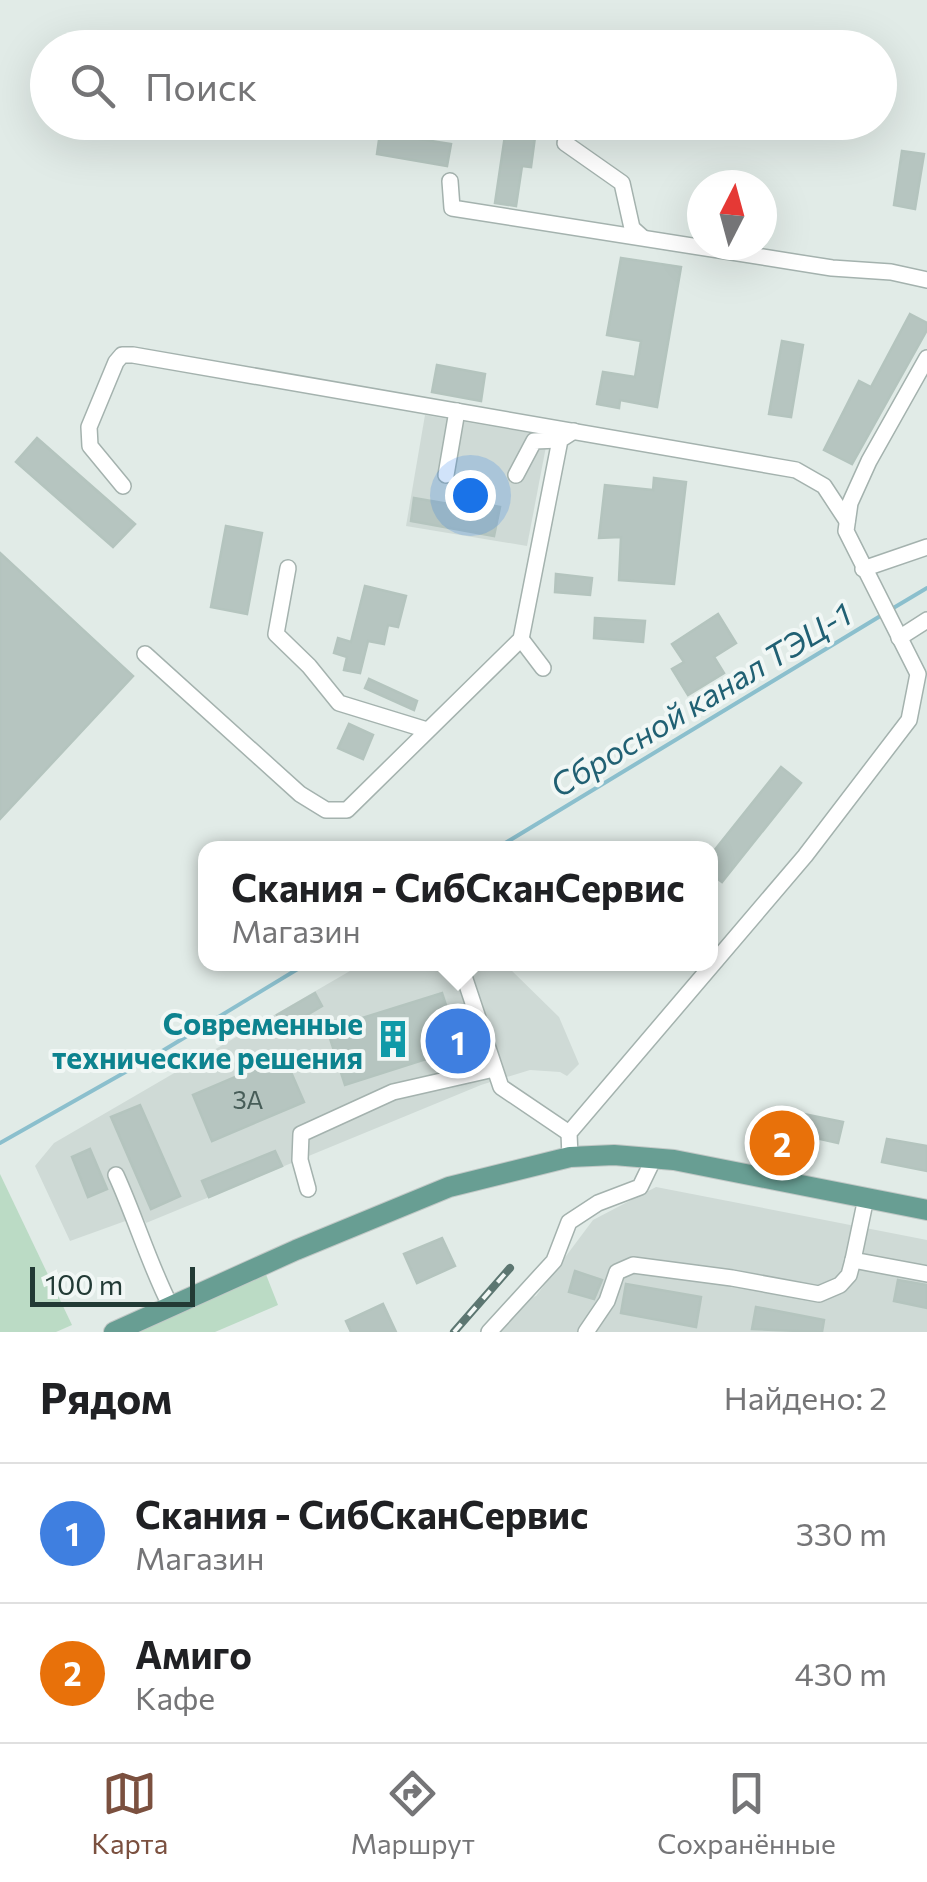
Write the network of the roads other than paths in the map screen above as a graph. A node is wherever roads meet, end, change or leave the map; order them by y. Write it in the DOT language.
graph roads {
  1 [pos="565,143"];
  2 [pos="450,180"];
  3 [pos="642,236"];
  4 [pos="927,280"];
  5 [pos="927,358"];
  6 [pos="457,411"];
  7 [pos="567,436"];
  8 [pos="446,474"];
  9 [pos="516,474"];
  10 [pos="123,486"];
  11 [pos="847,521"];
  12 [pos="927,547"];
  13 [pos="288,568"];
  14 [pos="863,569"];
  15 [pos="927,620"];
  16 [pos="896,632"];
  17 [pos="521,639"];
  18 [pos="145,654"];
  19 [pos="543,668"];
  20 [pos="922,675"];
  21 [pos="427,730"];
  22 [pos="718,958"];
  23 [pos="462,971"];
  24 [pos="707,971"];
  25 [pos="494,1069"];
  26 [pos="569,1133"];
  27 [pos="570,1157"];
  28 [pos="654,1158"];
  29 [pos="116,1175"];
  30 [pos="308,1188"];
  31 [pos="866,1198"];
  32 [pos="927,1210"];
  33 [pos="853,1260"];
  34 [pos="927,1274"];
  35 [pos="171,1307"];
  36 [pos="114,1332"];
  37 [pos="489,1332"];
  38 [pos="586,1332"];
  1 -- 3 [label="street"];
  2 -- 3 [label="street"];
  3 -- 4 [label="street"];
  5 -- 11 [label="street"];
  6 -- 7 [label="street"];
  6 -- 8 [label="street"];
  6 -- 10 [label="street"];
  7 -- 9 [label="street"];
  7 -- 11 [label="street"];
  7 -- 17 [label="street"];
  11 -- 14 [label="street"];
  12 -- 14 [label="street"];
  13 -- 21 [label="street"];
  14 -- 16 [label="street"];
  15 -- 16 [label="street"];
  16 -- 20 [label="street"];
  17 -- 19 [label="street"];
  17 -- 21 [label="street"];
  18 -- 21 [label="street"];
  20 -- 22 [label="street"];
  23 -- 25 [label="street"];
  24 -- 26 [label="street"];
  25 -- 26 [label="street"];
  25 -- 30 [label="street"];
  26 -- 27 [label="street"];
  27 -- 28 [label="main road"];
  27 -- 35 [label="main road"];
  28 -- 31 [label="main road"];
  28 -- 37 [label="street"];
  29 -- 35 [label="street"];
  31 -- 32 [label="main road"];
  31 -- 33 [label="street"];
  33 -- 34 [label="street"];
  33 -- 38 [label="street"];
  35 -- 36 [label="main road"];
}
